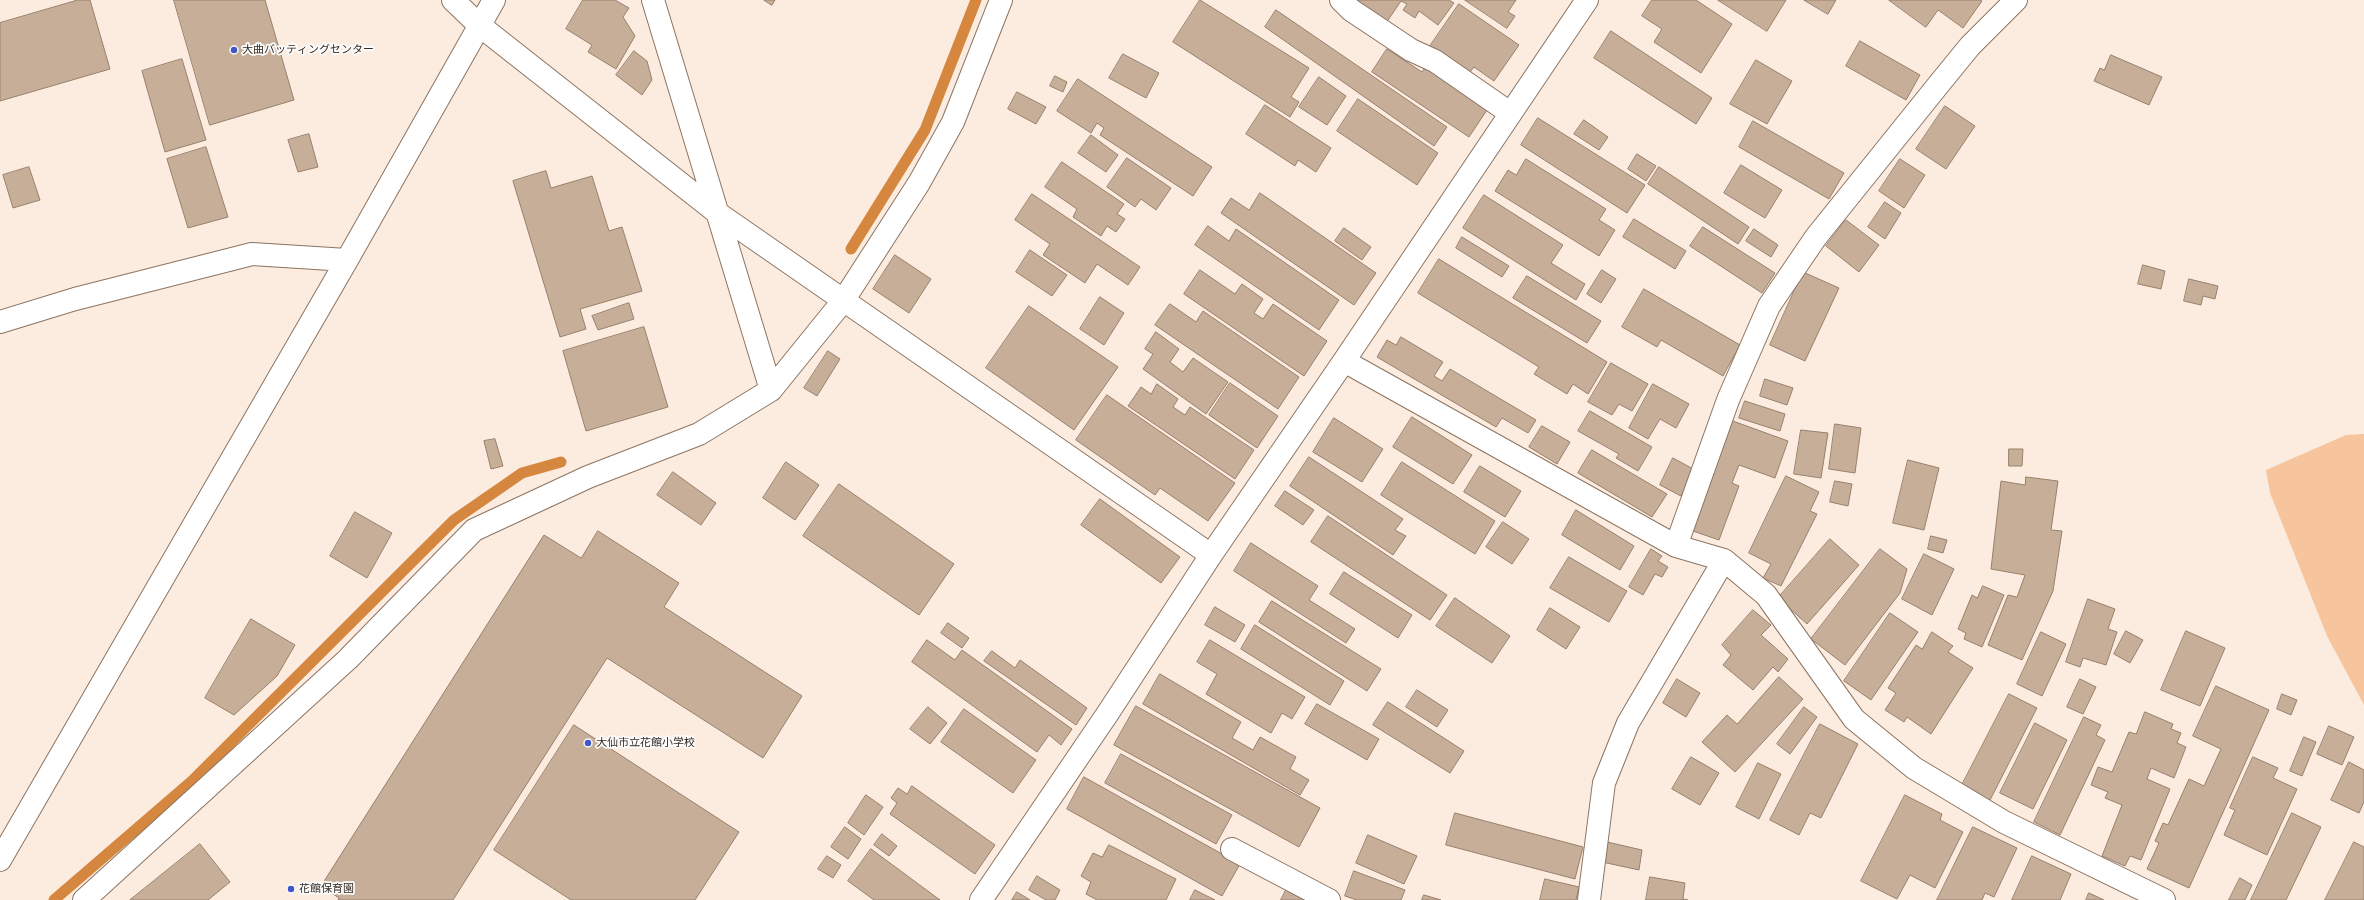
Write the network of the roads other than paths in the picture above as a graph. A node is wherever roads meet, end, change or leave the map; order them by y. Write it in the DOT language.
graph roads {
  1 [pos="453,0"];
  2 [pos="494,0"];
  3 [pos="653,0"];
  4 [pos="1001,0"];
  5 [pos="1341,0"];
  6 [pos="1587,0"];
  7 [pos="2016,0"];
  8 [pos="479,25"];
  9 [pos="1510,113"];
  10 [pos="719,214"];
  11 [pos="347,260"];
  12 [pos="843,301"];
  13 [pos="0,322"];
  14 [pos="1344,361"];
  15 [pos="771,390"];
  16 [pos="1676,546"];
  17 [pos="1211,555"];
  18 [pos="1724,560"];
  19 [pos="1232,849"];
  20 [pos="0,860"];
  21 [pos="84,900"];
  22 [pos="981,900"];
  23 [pos="1328,900"];
  24 [pos="1589,900"];
  25 [pos="2164,900"];
  1 -- 8 [label="street"];
  2 -- 8 [label="street"];
  3 -- 10 [label="street"];
  4 -- 12 [label="street"];
  5 -- 9 [label="street"];
  6 -- 9 [label="street"];
  7 -- 16 [label="street"];
  8 -- 10 [label="street"];
  8 -- 11 [label="street"];
  9 -- 14 [label="street"];
  10 -- 12 [label="street"];
  10 -- 15 [label="street"];
  11 -- 13 [label="street"];
  11 -- 20 [label="street"];
  12 -- 15 [label="street"];
  12 -- 17 [label="street"];
  14 -- 16 [label="street"];
  14 -- 17 [label="street"];
  15 -- 21 [label="street"];
  16 -- 18 [label="street"];
  17 -- 22 [label="street"];
  18 -- 24 [label="street"];
  18 -- 25 [label="street"];
  19 -- 23 [label="street"];
}
